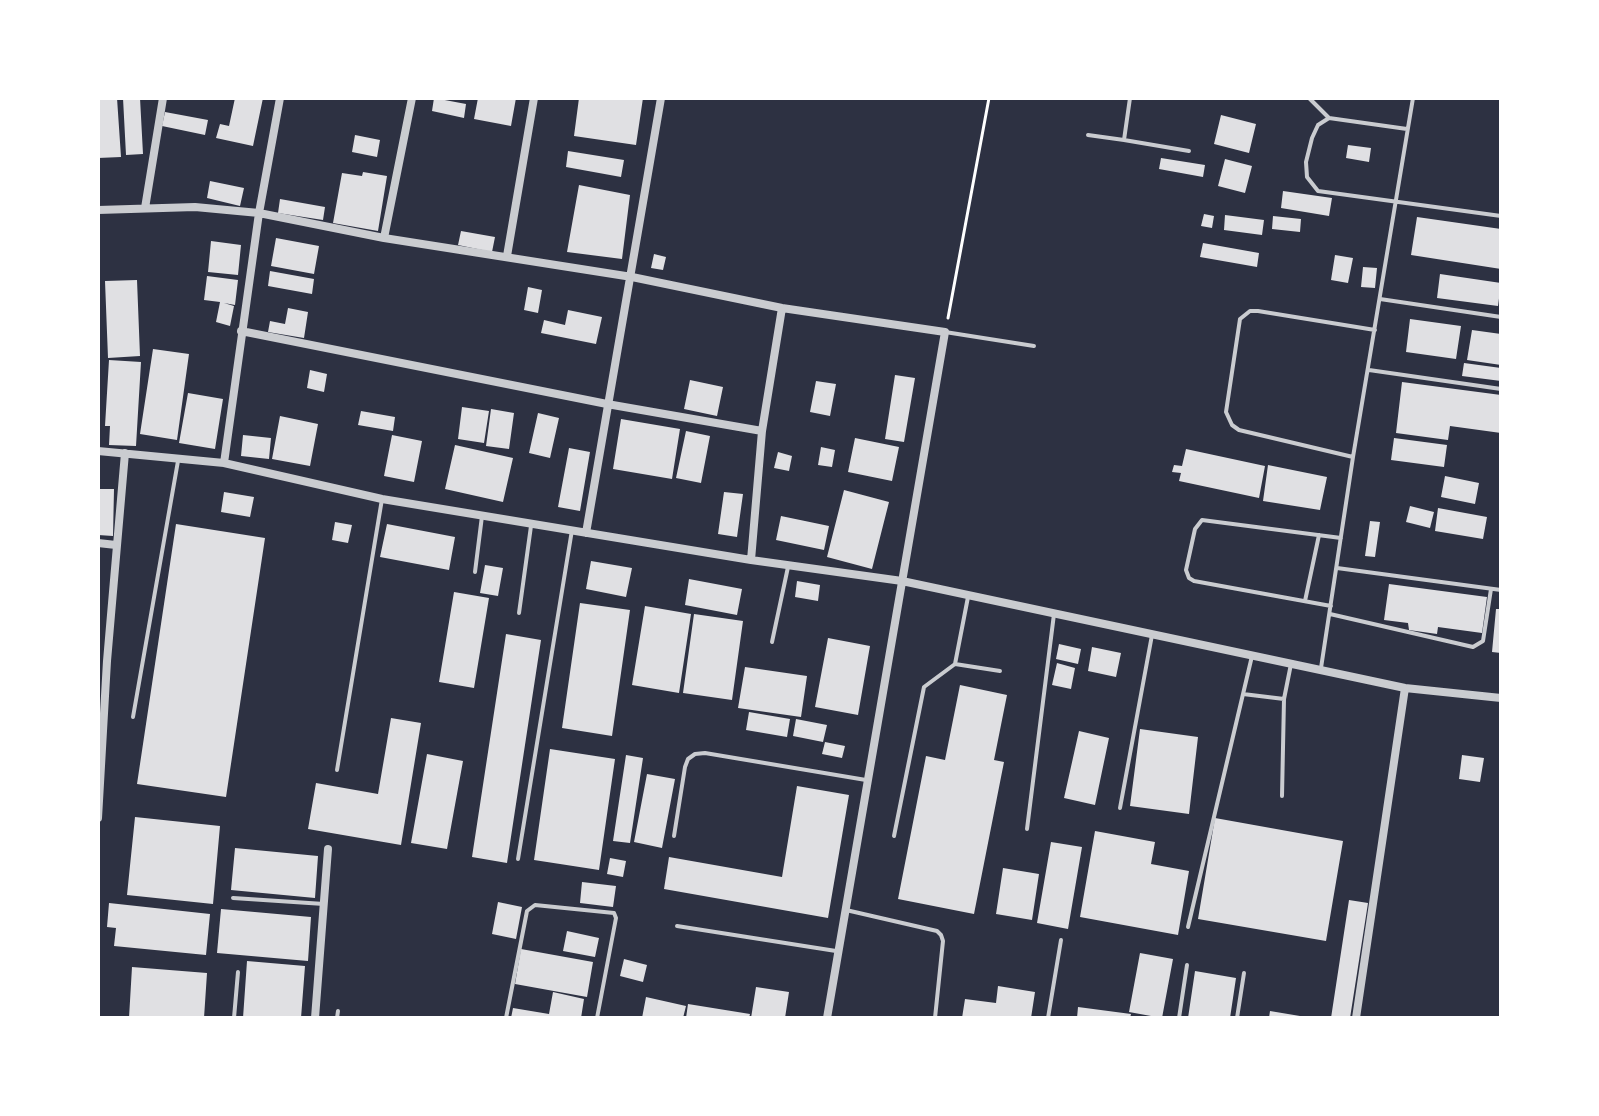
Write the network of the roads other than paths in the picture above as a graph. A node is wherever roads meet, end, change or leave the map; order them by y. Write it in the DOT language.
graph roads {
  1 [pos="163,98"];
  2 [pos="280,98"];
  3 [pos="412,98"];
  4 [pos="534,98"];
  5 [pos="661,98"];
  6 [pos="1130,98"];
  7 [pos="1309,98"];
  8 [pos="1413,98"];
  9 [pos="1329,118"];
  10 [pos="1407,129"];
  11 [pos="1088,135"];
  12 [pos="1124,140"];
  13 [pos="1189,151"];
  14 [pos="1395,203"];
  15 [pos="145,208"];
  16 [pos="98,210"];
  17 [pos="259,213"];
  18 [pos="1501,216"];
  19 [pos="384,238"];
  20 [pos="507,256"];
  21 [pos="632,277"];
  22 [pos="1380,299"];
  23 [pos="782,308"];
  24 [pos="1501,317"];
  25 [pos="1375,330"];
  26 [pos="241,331"];
  27 [pos="945,332"];
  28 [pos="1034,346"];
  29 [pos="1369,370"];
  30 [pos="1501,389"];
  31 [pos="607,404"];
  32 [pos="762,431"];
  33 [pos="98,451"];
  34 [pos="125,453"];
  35 [pos="1353,457"];
  36 [pos="179,458"];
  37 [pos="224,463"];
  38 [pos="382,499"];
  39 [pos="482,516"];
  40 [pos="531,524"];
  41 [pos="572,530"];
  42 [pos="586,533"];
  43 [pos="1319,535"];
  44 [pos="1341,538"];
  45 [pos="98,543"];
  46 [pos="116,545"];
  47 [pos="751,560"];
  48 [pos="789,565"];
  49 [pos="1337,568"];
  50 [pos="475,572"];
  51 [pos="902,581"];
  52 [pos="1491,589"];
  53 [pos="1501,590"];
  54 [pos="968,595"];
  55 [pos="1305,601"];
  56 [pos="1331,606"];
  57 [pos="519,613"];
  58 [pos="1054,614"];
  59 [pos="1330,614"];
  60 [pos="1152,635"];
  61 [pos="772,642"];
  62 [pos="1252,656"];
  63 [pos="102,661"];
  64 [pos="955,664"];
  65 [pos="1291,664"];
  66 [pos="1321,670"];
  67 [pos="1000,671"];
  68 [pos="1405,688"];
  69 [pos="1243,694"];
  70 [pos="1501,698"];
  71 [pos="1284,699"];
  72 [pos="133,717"];
  73 [pos="337,770"];
  74 [pos="868,780"];
  75 [pos="100,789"];
  76 [pos="1282,796"];
  77 [pos="1120,808"];
  78 [pos="98,818"];
  79 [pos="1027,829"];
  80 [pos="674,836"];
  81 [pos="894,836"];
  82 [pos="328,849"];
  83 [pos="518,859"];
  84 [pos="233,898"];
  85 [pos="324,904"];
  86 [pos="846,910"];
  87 [pos="677,926"];
  88 [pos="1188,927"];
  89 [pos="1061,940"];
  90 [pos="839,952"];
  91 [pos="1187,965"];
  92 [pos="238,972"];
  93 [pos="1244,973"];
  94 [pos="338,1011"];
  95 [pos="234,1018"];
  96 [pos="315,1018"];
  97 [pos="337,1018"];
  98 [pos="506,1018"];
  99 [pos="597,1018"];
  100 [pos="827,1018"];
  101 [pos="935,1018"];
  102 [pos="1048,1018"];
  103 [pos="1179,1018"];
  104 [pos="1237,1018"];
  105 [pos="1356,1018"];
  1 -- 15 [label="street"];
  2 -- 17 [label="street"];
  3 -- 19 [label="street"];
  4 -- 20 [label="street"];
  5 -- 21 [label="street"];
  6 -- 12 [label="lane"];
  7 -- 9 [label="lane"];
  8 -- 10 [label="lane"];
  9 -- 10 [label="lane"];
  9 -- 14 [label="lane"];
  10 -- 14 [label="lane"];
  11 -- 12 [label="lane"];
  12 -- 13 [label="lane"];
  14 -- 18 [label="lane"];
  14 -- 22 [label="lane"];
  15 -- 16 [label="street"];
  15 -- 17 [label="street"];
  17 -- 19 [label="street"];
  17 -- 26 [label="street"];
  19 -- 20 [label="street"];
  20 -- 21 [label="street"];
  21 -- 23 [label="street"];
  21 -- 31 [label="street"];
  22 -- 24 [label="lane"];
  22 -- 25 [label="lane"];
  23 -- 27 [label="street"];
  23 -- 32 [label="street"];
  25 -- 29 [label="lane"];
  25 -- 35 [label="lane"];
  26 -- 31 [label="street"];
  26 -- 37 [label="street"];
  27 -- 28 [label="lane"];
  27 -- 51 [label="street"];
  29 -- 30 [label="lane"];
  29 -- 35 [label="lane"];
  31 -- 32 [label="street"];
  31 -- 42 [label="street"];
  32 -- 47 [label="street"];
  33 -- 34 [label="street"];
  34 -- 36 [label="street"];
  34 -- 46 [label="street"];
  35 -- 44 [label="lane"];
  36 -- 37 [label="street"];
  36 -- 72 [label="lane"];
  37 -- 38 [label="street"];
  38 -- 39 [label="street"];
  38 -- 73 [label="lane"];
  39 -- 40 [label="street"];
  39 -- 50 [label="lane"];
  40 -- 41 [label="street"];
  40 -- 57 [label="lane"];
  41 -- 42 [label="street"];
  41 -- 83 [label="lane"];
  42 -- 47 [label="street"];
  43 -- 44 [label="lane"];
  43 -- 55 [label="lane"];
  43 -- 55 [label="lane"];
  44 -- 49 [label="lane"];
  45 -- 46 [label="street"];
  46 -- 63 [label="street"];
  47 -- 48 [label="street"];
  48 -- 51 [label="street"];
  48 -- 61 [label="lane"];
  49 -- 52 [label="lane"];
  49 -- 56 [label="lane"];
  51 -- 54 [label="street"];
  51 -- 74 [label="street"];
  52 -- 53 [label="lane"];
  52 -- 59 [label="lane"];
  54 -- 58 [label="street"];
  54 -- 64 [label="lane"];
  55 -- 56 [label="lane"];
  56 -- 59 [label="lane"];
  58 -- 60 [label="street"];
  58 -- 79 [label="lane"];
  59 -- 66 [label="lane"];
  60 -- 62 [label="street"];
  60 -- 77 [label="lane"];
  62 -- 65 [label="street"];
  62 -- 69 [label="lane"];
  63 -- 75 [label="street"];
  64 -- 67 [label="lane"];
  64 -- 81 [label="lane"];
  65 -- 66 [label="street"];
  65 -- 71 [label="lane"];
  66 -- 68 [label="street"];
  68 -- 70 [label="street"];
  68 -- 105 [label="street"];
  69 -- 71 [label="lane"];
  69 -- 88 [label="lane"];
  71 -- 76 [label="lane"];
  74 -- 80 [label="lane"];
  74 -- 86 [label="street"];
  75 -- 78 [label="street"];
  82 -- 85 [label="street"];
  84 -- 85 [label="lane"];
  85 -- 96 [label="street"];
  86 -- 90 [label="street"];
  86 -- 101 [label="lane"];
  87 -- 90 [label="lane"];
  89 -- 102 [label="lane"];
  90 -- 100 [label="street"];
  91 -- 103 [label="lane"];
  92 -- 95 [label="lane"];
  93 -- 104 [label="lane"];
  94 -- 97 [label="lane"];
  98 -- 99 [label="lane"];
}
